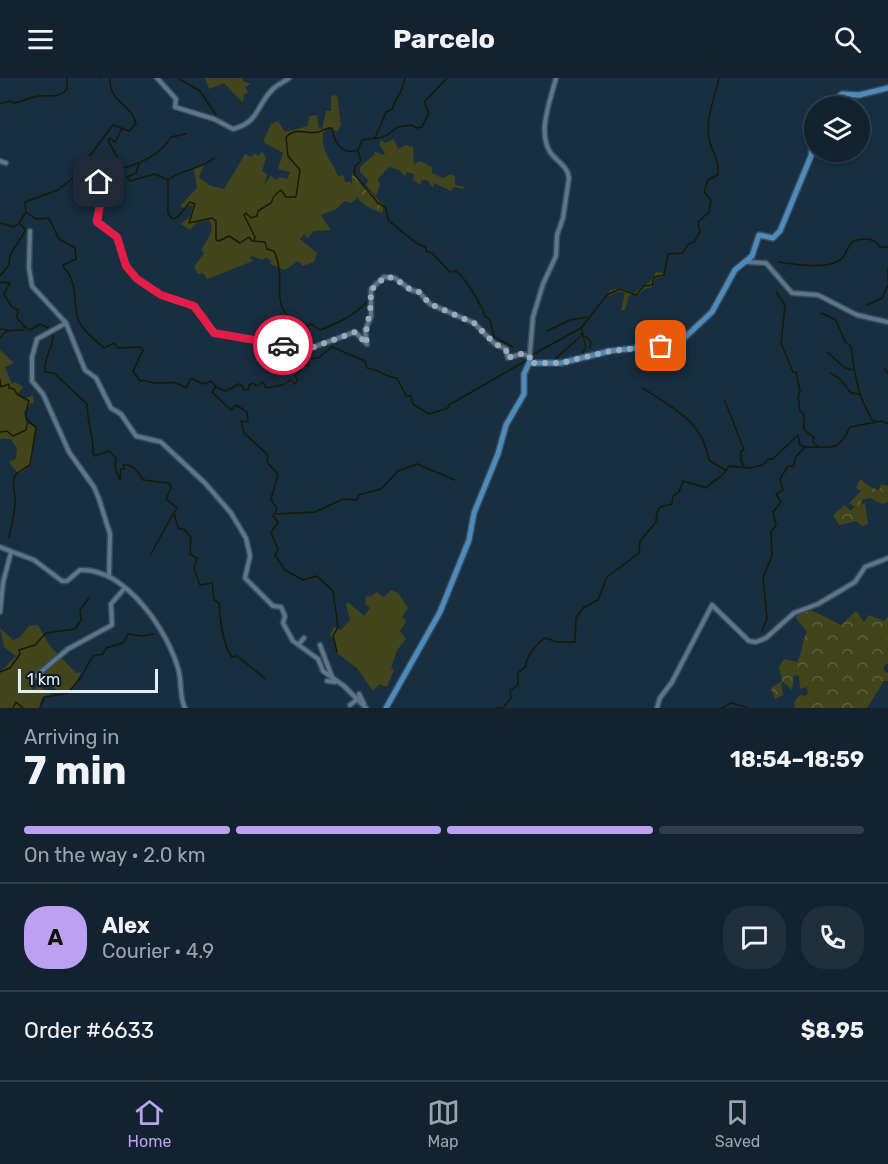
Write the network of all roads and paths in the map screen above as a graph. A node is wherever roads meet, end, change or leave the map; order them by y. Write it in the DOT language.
graph roads {
  1 [pos="157,78"];
  2 [pos="289,78"];
  3 [pos="555,78"];
  4 [pos="888,88"];
  5 [pos="840,96"];
  6 [pos="0,161"];
  7 [pos="808,162"];
  8 [pos="6,163"];
  9 [pos="98,166"];
  10 [pos="30,231"];
  11 [pos="747,262"];
  12 [pos="888,322"];
  13 [pos="66,323"];
  14 [pos="530,356"];
  15 [pos="529,363"];
  16 [pos="0,547"];
  17 [pos="10,552"];
  18 [pos="888,558"];
  19 [pos="109,576"];
  20 [pos="124,589"];
  21 [pos="0,612"];
  22 [pos="304,638"];
  23 [pos="299,644"];
  24 [pos="320,645"];
  25 [pos="36,676"];
  26 [pos="332,677"];
  27 [pos="327,681"];
  28 [pos="336,683"];
  29 [pos="358,696"];
  30 [pos="350,705"];
  31 [pos="365,706"];
  32 [pos="185,708"];
  33 [pos="386,708"];
  34 [pos="657,708"];
  1 -- 2 [label="street"];
  3 -- 14 [label="street"];
  4 -- 5 [label="main road"];
  6 -- 8 [label="street"];
  7 -- 11 [label="main road"];
  9 -- 14 [label="street"];
  10 -- 13 [label="street"];
  11 -- 12 [label="street"];
  11 -- 15 [label="main road"];
  13 -- 19 [label="street"];
  13 -- 23 [label="street"];
  14 -- 15 [label="street"];
  15 -- 33 [label="main road"];
  16 -- 17 [label="street"];
  17 -- 19 [label="street"];
  17 -- 21 [label="street"];
  18 -- 34 [label="street"];
  19 -- 20 [label="street"];
  20 -- 25 [label="street"];
  20 -- 32 [label="street"];
  22 -- 23 [label="street"];
  23 -- 26 [label="street"];
  24 -- 26 [label="street"];
  26 -- 28 [label="street"];
  27 -- 28 [label="street"];
  28 -- 29 [label="street"];
  29 -- 30 [label="street"];
  29 -- 31 [label="street"];
}
